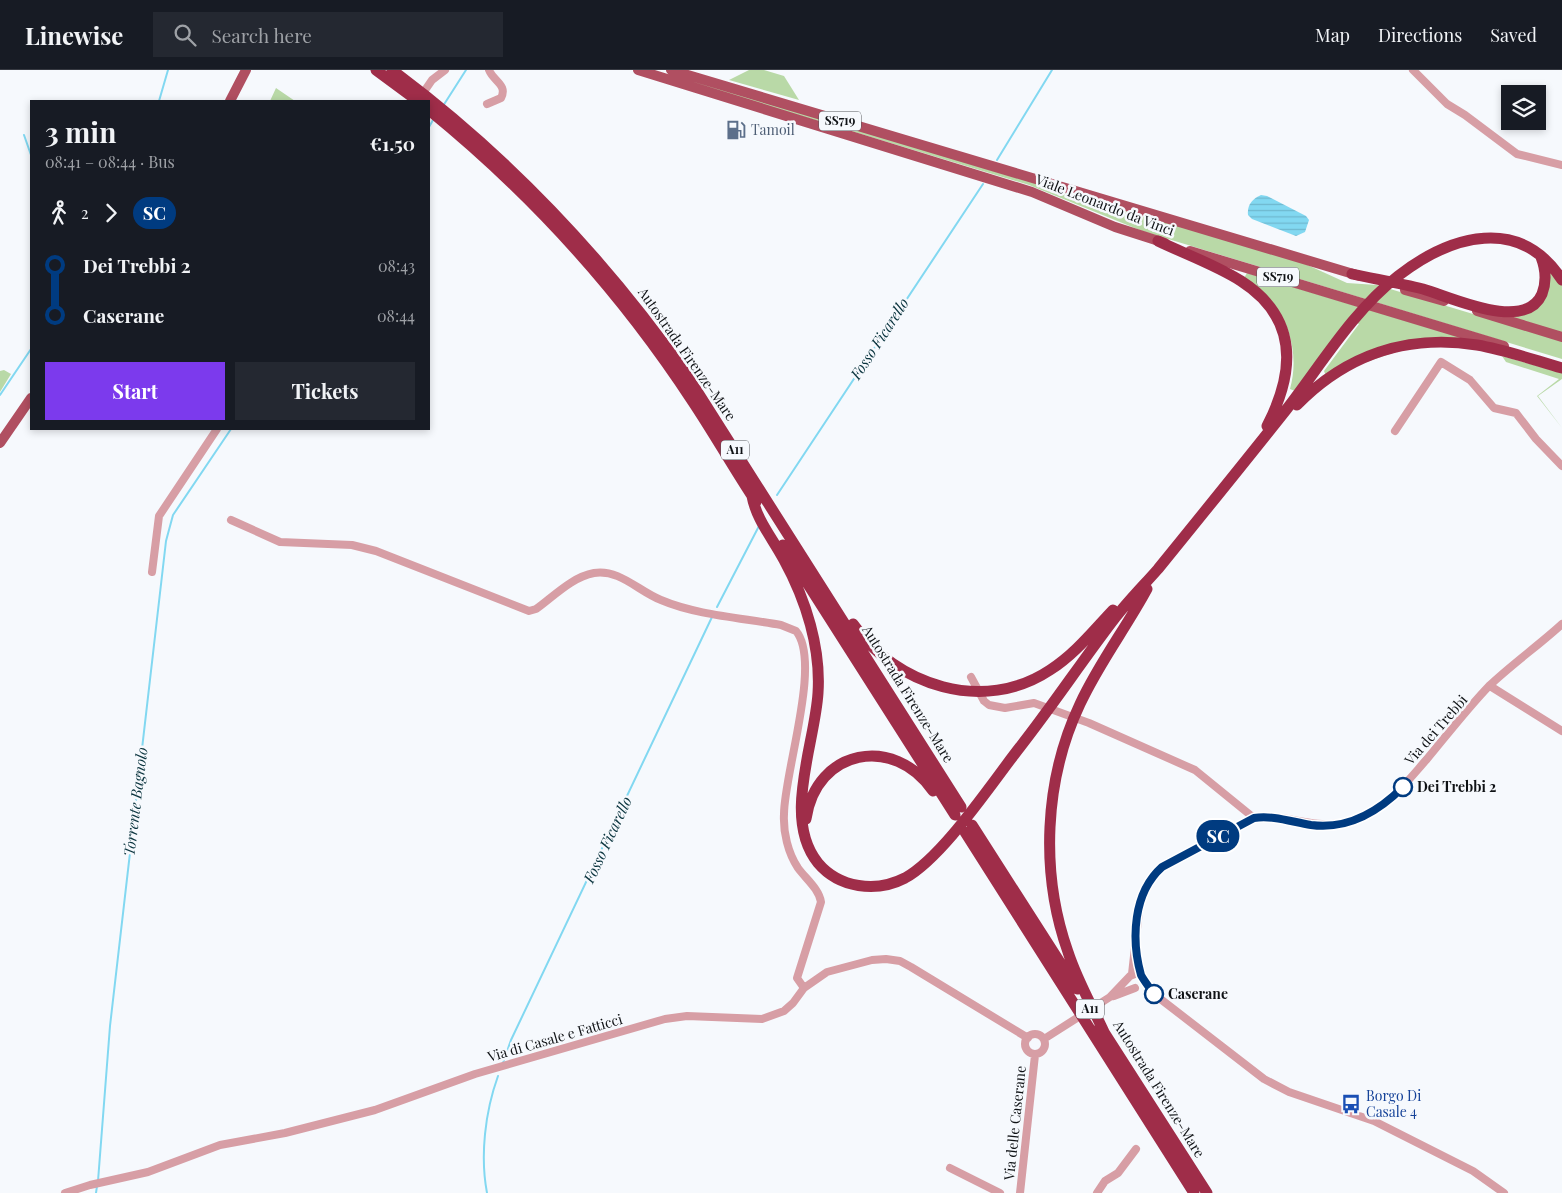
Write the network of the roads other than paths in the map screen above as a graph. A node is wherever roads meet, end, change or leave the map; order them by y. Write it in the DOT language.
graph roads {
  1 [pos="246,70"];
  2 [pos="376,70"];
  3 [pos="392,70"];
  4 [pos="445,70"];
  5 [pos="489,70"];
  6 [pos="638,70"];
  7 [pos="671,70"];
  8 [pos="1412,70"];
  9 [pos="411,90"];
  10 [pos="231,100"];
  11 [pos="417,100"];
  12 [pos="419,100"];
  13 [pos="423,100"];
  14 [pos="487,104"];
  15 [pos="430,106"];
  16 [pos="430,111"];
  17 [pos="461,131"];
  18 [pos="1562,165"];
  19 [pos="1158,242"];
  20 [pos="1539,253"];
  21 [pos="1352,274"];
  22 [pos="1562,280"];
  23 [pos="1562,337"];
  24 [pos="1562,367"];
  25 [pos="30,399"];
  26 [pos="216,430"];
  27 [pos="1395,432"];
  28 [pos="0,442"];
  29 [pos="1256,447"];
  30 [pos="1562,466"];
  31 [pos="752,496"];
  32 [pos="231,520"];
  33 [pos="806,561"];
  34 [pos="1157,570"];
  35 [pos="152,572"];
  36 [pos="1562,624"];
  37 [pos="1558,630"];
  38 [pos="971,677"];
  39 [pos="1490,686"];
  40 [pos="1562,731"];
  41 [pos="956,814"];
  42 [pos="1254,818"];
  43 [pos="806,841"];
  44 [pos="1136,953"];
  45 [pos="1130,977"];
  46 [pos="1143,978"];
  47 [pos="804,988"];
  48 [pos="1136,988"];
  49 [pos="1154,994"];
  50 [pos="1110,997"];
  51 [pos="1104,1032"];
  52 [pos="1028,1038"];
  53 [pos="1044,1039"];
  54 [pos="1035,1055"];
  55 [pos="1136,1148"];
  56 [pos="950,1168"];
  57 [pos="65,1193"];
  58 [pos="1000,1193"];
  59 [pos="1020,1193"];
  60 [pos="1097,1193"];
  61 [pos="1194,1193"];
  62 [pos="1206,1193"];
  63 [pos="1504,1193"];
  1 -- 10 [label="main road"];
  2 -- 9 [label="highway, Autostrada Firenze-Mare / A11"];
  3 -- 9 [label="highway, Autostrada Firenze-Mare / A11"];
  4 -- 12 [label="street"];
  5 -- 14 [label="street"];
  6 -- 19 [label="main road, Viale Leonardo da Vinci / SS719"];
  7 -- 21 [label="main road, Viale Leonardo da Vinci / SS719"];
  8 -- 18 [label="street"];
  9 -- 11 [label="highway, Autostrada Firenze-Mare / A11"];
  9 -- 13 [label="highway, Autostrada Firenze-Mare / A11"];
  15 -- 17 [label="highway, Autostrada Firenze-Mare / A11"];
  16 -- 17 [label="highway, Autostrada Firenze-Mare / A11"];
  17 -- 31 [label="highway, Autostrada Firenze-Mare / A11"];
  17 -- 33 [label="highway, Autostrada Firenze-Mare / A11"];
  19 -- 24 [label="main road, Viale Leonardo da Vinci / SS719"];
  19 -- 29 [label="highway"];
  20 -- 21 [label="highway"];
  20 -- 22 [label="highway"];
  20 -- 29 [label="highway"];
  21 -- 23 [label="main road, Viale Leonardo da Vinci / SS719"];
  24 -- 29 [label="highway"];
  25 -- 28 [label="main road"];
  26 -- 35 [label="street"];
  27 -- 30 [label="street"];
  29 -- 34 [label="highway"];
  31 -- 41 [label="highway, Autostrada Firenze-Mare / A11"];
  31 -- 43 [label="highway"];
  32 -- 47 [label="street"];
  33 -- 34 [label="highway"];
  33 -- 41 [label="highway, Autostrada Firenze-Mare / A11"];
  34 -- 43 [label="highway"];
  34 -- 51 [label="highway"];
  36 -- 37 [label="street, Via dei Trebbi"];
  37 -- 39 [label="street, Via dei Trebbi"];
  38 -- 42 [label="street"];
  39 -- 40 [label="street"];
  39 -- 42 [label="street, Via dei Trebbi"];
  41 -- 43 [label="highway"];
  42 -- 44 [label="street, Via dei Trebbi"];
  44 -- 45 [label="street, Via dei Trebbi"];
  44 -- 46 [label="street, Via dei Trebbi"];
  45 -- 46 [label="street"];
  45 -- 48 [label="street"];
  45 -- 50 [label="street"];
  46 -- 48 [label="street"];
  46 -- 49 [label="street, Via dei Trebbi"];
  47 -- 52 [label="street, Via di Casale e Fatticci"];
  47 -- 57 [label="street, Via di Casale e Fatticci"];
  48 -- 49 [label="street"];
  48 -- 50 [label="street"];
  49 -- 63 [label="street"];
  50 -- 53 [label="street"];
  51 -- 61 [label="highway, Autostrada Firenze-Mare / A11"];
  51 -- 62 [label="highway, Autostrada Firenze-Mare / A11"];
  52 -- 53 [label="street"];
  52 -- 54 [label="street, Via delle Caserane"];
  53 -- 54 [label="street, Via delle Caserane"];
  54 -- 59 [label="street, Via delle Caserane"];
  55 -- 60 [label="street"];
  56 -- 58 [label="street"];
}
